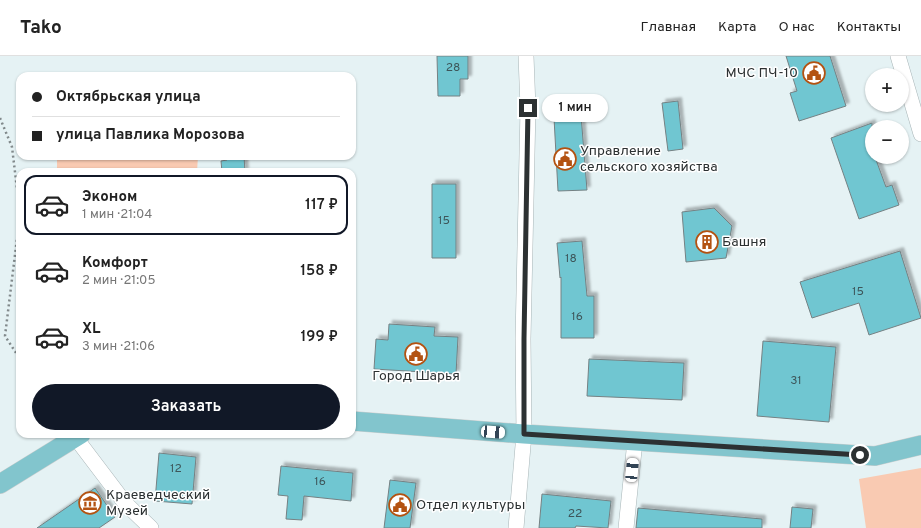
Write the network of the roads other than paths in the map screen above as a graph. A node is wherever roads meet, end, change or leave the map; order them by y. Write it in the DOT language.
graph roads {
  1 [pos="526,56"];
  2 [pos="898,56"];
  3 [pos="921,134"];
  4 [pos="356,421"];
  5 [pos="524,434"];
  6 [pos="75,438"];
  7 [pos="79,438"];
  8 [pos="635,441"];
  9 [pos="921,446"];
  10 [pos="0,484"];
  11 [pos="150,528"];
  12 [pos="516,528"];
  13 [pos="626,528"];
  1 -- 5 [label="street"];
  2 -- 3 [label="street"];
  4 -- 5 [label="main road"];
  5 -- 8 [label="main road"];
  5 -- 12 [label="street"];
  6 -- 10 [label="main road"];
  7 -- 11 [label="street"];
  8 -- 9 [label="main road"];
  8 -- 13 [label="street"];
}
